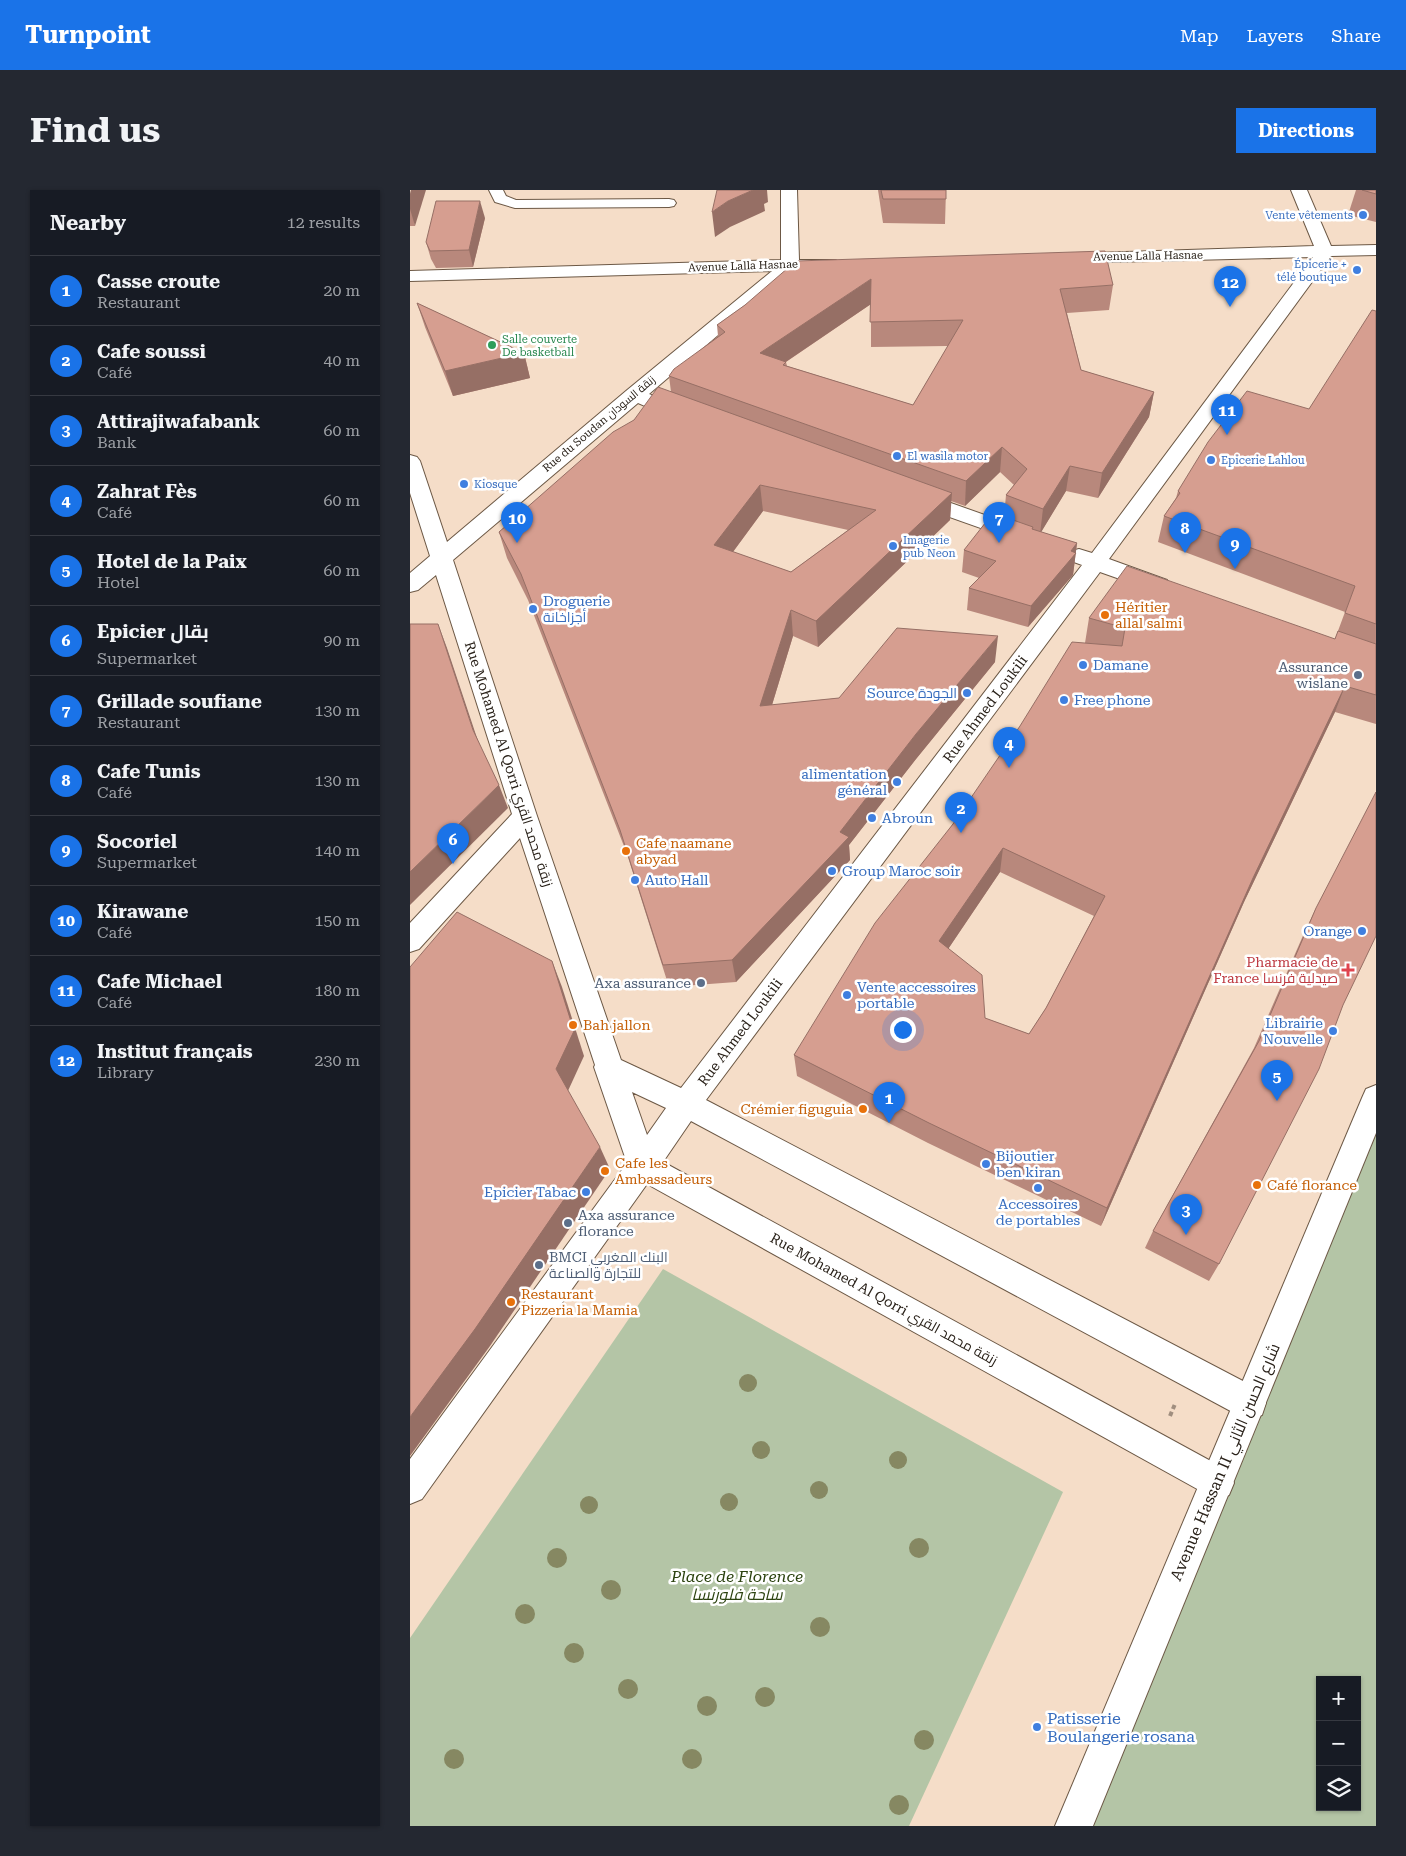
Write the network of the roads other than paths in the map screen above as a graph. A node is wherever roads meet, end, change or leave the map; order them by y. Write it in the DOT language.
graph roads {
  1 [pos="496,190"];
  2 [pos="789,190"];
  3 [pos="1299,190"];
  4 [pos="669,203"];
  5 [pos="1376,250"];
  6 [pos="1325,252"];
  7 [pos="1058,258"];
  8 [pos="850,263"];
  9 [pos="790,265"];
  10 [pos="410,276"];
  11 [pos="633,396"];
  12 [pos="698,419"];
  13 [pos="410,461"];
  14 [pos="902,492"];
  15 [pos="442,556"];
  16 [pos="1096,562"];
  17 [pos="410,585"];
  18 [pos="1180,593"];
  19 [pos="525,816"];
  20 [pos="410,941"];
  21 [pos="608,1067"];
  22 [pos="1376,1098"];
  23 [pos="686,1104"];
  24 [pos="643,1166"];
  25 [pos="1250,1403"];
  26 [pos="1217,1483"];
  27 [pos="410,1487"];
  28 [pos="1074,1826"];
  1 -- 4 [label="lane"];
  2 -- 9 [label="street"];
  3 -- 6 [label="street"];
  5 -- 6 [label="street, Avenue Lalla Hasnae"];
  6 -- 7 [label="street, Avenue Lalla Hasnae"];
  6 -- 16 [label="street, Rue Ahmed Loukili"];
  8 -- 9 [label="street, Avenue Lalla Hasnae"];
  9 -- 10 [label="street, Avenue Lalla Hasnae"];
  9 -- 11 [label="street, Rue du Soudan زنقة السودان"];
  11 -- 12 [label="street"];
  11 -- 15 [label="street, Rue du Soudan زنقة السودان"];
  13 -- 15 [label="street, Rue Mohamed Al Qorri زنقة محمد القري"];
  14 -- 16 [label="street"];
  15 -- 17 [label="street, Rue du Soudan زنقة السودان"];
  15 -- 19 [label="street, Rue Mohamed Al Qorri زنقة محمد القري"];
  16 -- 18 [label="street"];
  16 -- 23 [label="street, Rue Ahmed Loukili"];
  19 -- 20 [label="street"];
  19 -- 21 [label="street, Rue Mohamed Al Qorri زنقة محمد القري"];
  21 -- 23 [label="street"];
  21 -- 24 [label="street, Rue Mohamed Al Qorri زنقة محمد القري"];
  22 -- 25 [label="street, Avenue Hassan II شارع الحسن الثاني"];
  23 -- 24 [label="street, Rue Ahmed Loukili"];
  23 -- 25 [label="street"];
  24 -- 26 [label="street, Rue Mohamed Al Qorri زنقة محمد القري"];
  24 -- 27 [label="street, Rue Ahmed Loukili"];
  25 -- 26 [label="street, Avenue Hassan II شارع الحسن الثاني"];
  26 -- 28 [label="street, Avenue Hassan II شارع الحسن الثاني"];
}
